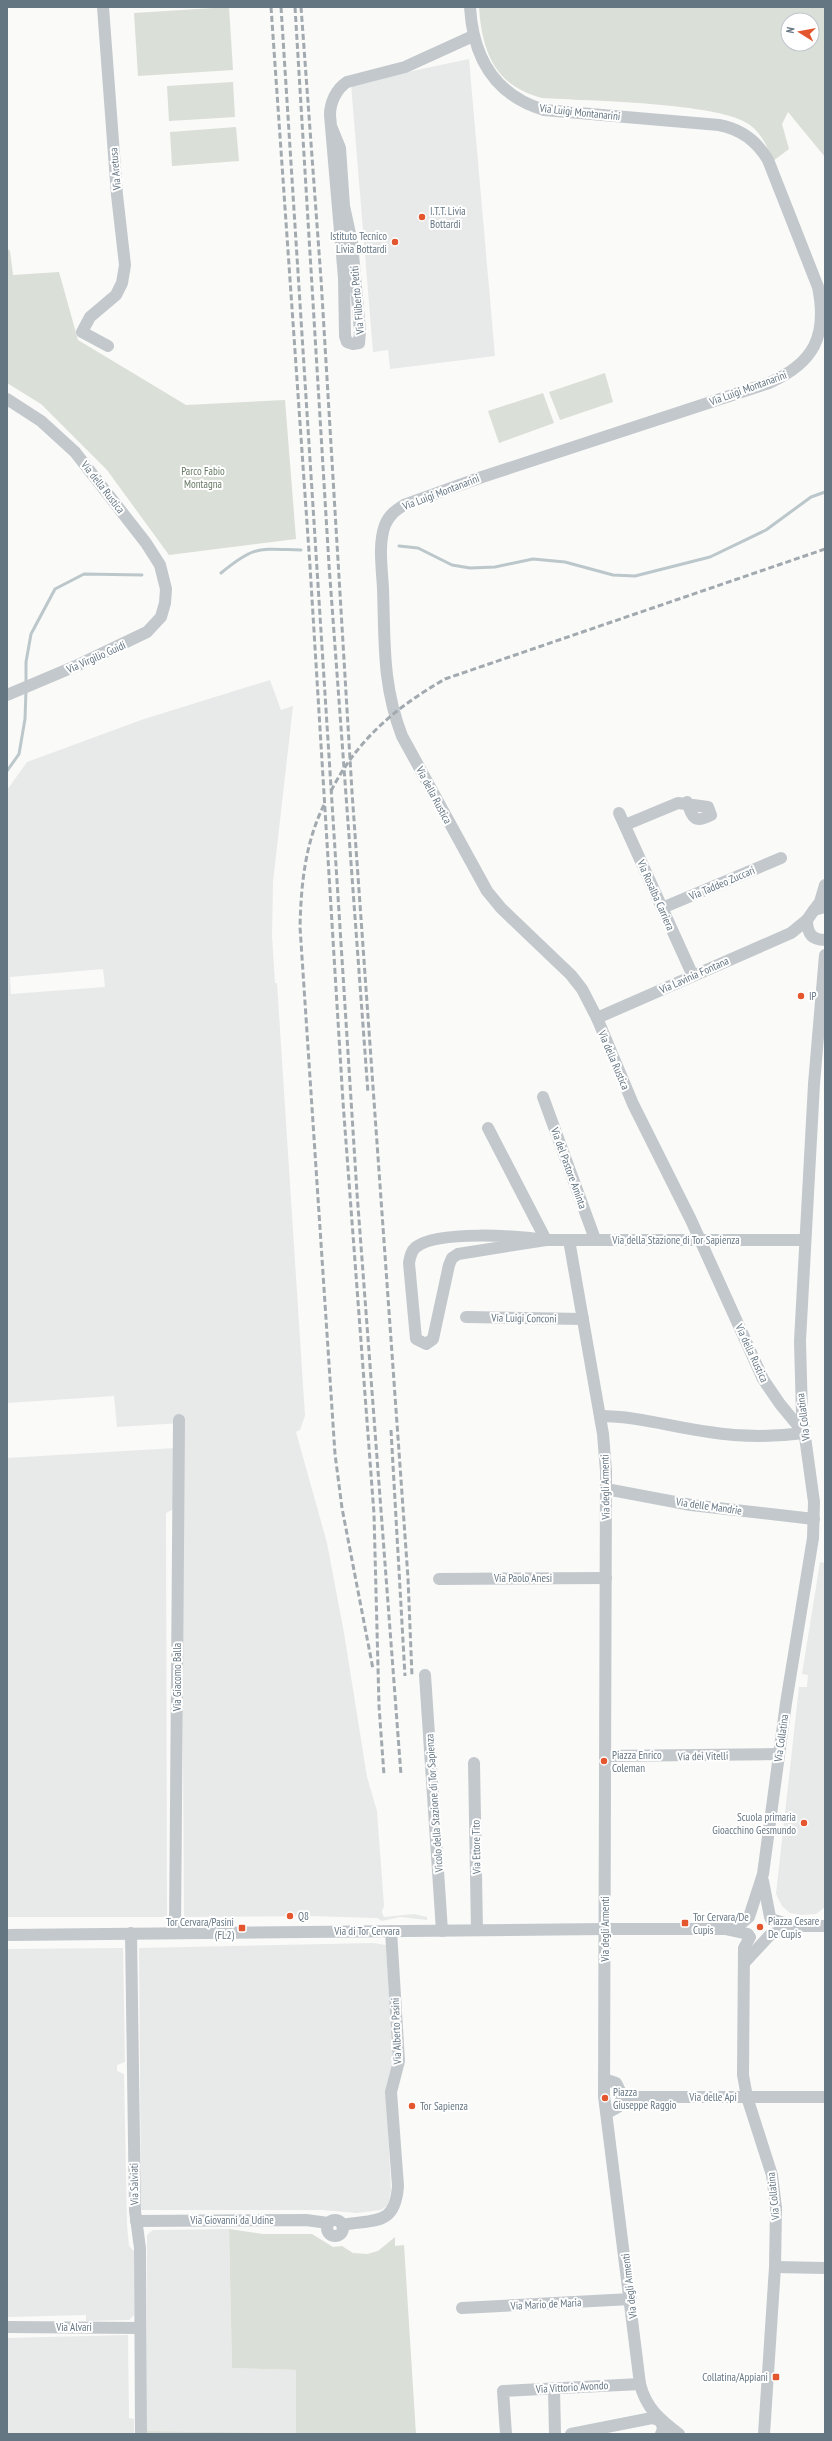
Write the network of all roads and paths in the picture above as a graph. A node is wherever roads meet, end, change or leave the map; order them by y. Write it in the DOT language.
graph roads {
  1 [pos="103,7"];
  2 [pos="470,7"];
  3 [pos="473,36"];
  4 [pos="331,126"];
  5 [pos="108,346"];
  6 [pos="7,399"];
  7 [pos="166,599"];
  8 [pos="7,695"];
  9 [pos="392,709"];
  10 [pos="687,802"];
  11 [pos="620,814"];
  12 [pos="625,826"];
  13 [pos="781,858"];
  14 [pos="825,886"];
  15 [pos="662,908"];
  16 [pos="815,913"];
  17 [pos="791,934"];
  18 [pos="817,938"];
  19 [pos="825,956"];
  20 [pos="693,976"];
  21 [pos="597,1018"];
  22 [pos="543,1097"];
  23 [pos="488,1128"];
  24 [pos="595,1239"];
  25 [pos="700,1239"];
  26 [pos="546,1240"];
  27 [pos="569,1240"];
  28 [pos="805,1240"];
  29 [pos="466,1317"];
  30 [pos="583,1319"];
  31 [pos="600,1416"];
  32 [pos="179,1420"];
  33 [pos="804,1433"];
  34 [pos="606,1489"];
  35 [pos="814,1519"];
  36 [pos="606,1578"];
  37 [pos="440,1579"];
  38 [pos="425,1675"];
  39 [pos="779,1754"];
  40 [pos="605,1756"];
  41 [pos="474,1763"];
  42 [pos="763,1874"];
  43 [pos="748,1918"];
  44 [pos="771,1918"];
  45 [pos="793,1926"];
  46 [pos="825,1926"];
  47 [pos="605,1929"];
  48 [pos="728,1929"];
  49 [pos="477,1930"];
  50 [pos="391,1931"];
  51 [pos="442,1931"];
  52 [pos="132,1933"];
  53 [pos="175,1933"];
  54 [pos="7,1935"];
  55 [pos="749,1936"];
  56 [pos="767,1938"];
  57 [pos="745,1962"];
  58 [pos="603,2076"];
  59 [pos="627,2097"];
  60 [pos="747,2097"];
  61 [pos="825,2097"];
  62 [pos="607,2118"];
  63 [pos="397,2202"];
  64 [pos="136,2221"];
  65 [pos="775,2267"];
  66 [pos="825,2268"];
  67 [pos="631,2299"];
  68 [pos="462,2308"];
  69 [pos="7,2328"];
  70 [pos="140,2328"];
  71 [pos="640,2384"];
  72 [pos="554,2388"];
  73 [pos="659,2420"];
  74 [pos="141,2434"];
  75 [pos="506,2434"];
  76 [pos="555,2434"];
  77 [pos="571,2434"];
  78 [pos="661,2434"];
  79 [pos="679,2434"];
  80 [pos="764,2434"];
  1 -- 5 [label="street, Via Aretusa"];
  2 -- 3 [label="street"];
  3 -- 4 [label="street, Via Filiberto Petiti"];
  3 -- 9 [label="street, Via Luigi Montanarini"];
  4 -- 4 [label="street, Via Filiberto Petiti"];
  6 -- 7 [label="street, Via della Rustica"];
  7 -- 8 [label="street, Via Virgilio Guidi"];
  9 -- 21 [label="street, Via della Rustica"];
  10 -- 12 [label="street"];
  11 -- 12 [label="street, Via Rosalba Carriera"];
  12 -- 15 [label="street, Via Rosalba Carriera"];
  13 -- 15 [label="street, Via Taddeo Zuccari"];
  14 -- 16 [label="street"];
  15 -- 20 [label="street, Via Rosalba Carriera"];
  16 -- 17 [label="street, Via Lavinia Fontana"];
  16 -- 18 [label="street, Via Collatina"];
  17 -- 18 [label="street, Via Lavinia Fontana"];
  17 -- 20 [label="street, Via Lavinia Fontana"];
  18 -- 19 [label="street, Via Collatina"];
  19 -- 28 [label="street, Via Collatina"];
  20 -- 21 [label="street, Via Lavinia Fontana"];
  21 -- 25 [label="street, Via della Rustica"];
  22 -- 24 [label="street, Via del Pastore Aminta"];
  23 -- 26 [label="street"];
  24 -- 25 [label="street, Via della Stazione di Tor Sapienza"];
  24 -- 27 [label="street, Via della Stazione di Tor Sapienza"];
  25 -- 28 [label="street, Via della Stazione di Tor Sapienza"];
  25 -- 33 [label="street, Via della Rustica"];
  26 -- 26 [label="street, Via della Stazione di Tor Sapienza"];
  26 -- 27 [label="street, Via della Stazione di Tor Sapienza"];
  27 -- 30 [label="street, Via degli Armenti"];
  28 -- 33 [label="street, Via Collatina"];
  29 -- 30 [label="street, Via Luigi Conconi"];
  30 -- 31 [label="street, Via degli Armenti"];
  31 -- 33 [label="street"];
  31 -- 34 [label="street, Via degli Armenti"];
  32 -- 53 [label="street, Via Giacomo Balla"];
  33 -- 35 [label="street, Via Collatina"];
  34 -- 35 [label="street, Via delle Mandrie"];
  34 -- 36 [label="street, Via degli Armenti"];
  35 -- 39 [label="street, Via Collatina"];
  36 -- 37 [label="street, Via Paolo Anesi"];
  36 -- 40 [label="street, Via degli Armenti"];
  38 -- 51 [label="street, Vicolo della Stazione di Tor Sapienza"];
  39 -- 40 [label="street, Via dei Vitelli"];
  39 -- 42 [label="street, Via Collatina"];
  40 -- 47 [label="street, Via degli Armenti"];
  41 -- 49 [label="street, Via Ettore Tito"];
  42 -- 43 [label="street"];
  42 -- 44 [label="street"];
  43 -- 44 [label="street"];
  43 -- 48 [label="street"];
  43 -- 55 [label="street"];
  44 -- 45 [label="street"];
  44 -- 56 [label="street"];
  45 -- 46 [label="street"];
  45 -- 56 [label="street"];
  47 -- 48 [label="street, Via di Tor Cervara"];
  47 -- 49 [label="street, Via di Tor Cervara"];
  47 -- 58 [label="street, Via degli Armenti"];
  48 -- 55 [label="street"];
  49 -- 51 [label="street, Via di Tor Cervara"];
  50 -- 51 [label="street, Via di Tor Cervara"];
  50 -- 53 [label="street, Via di Tor Cervara"];
  50 -- 63 [label="street, Via Alberto Pasini"];
  52 -- 53 [label="street, Via di Tor Cervara"];
  52 -- 54 [label="street, Via di Tor Cervara"];
  52 -- 64 [label="street, Via Salviati"];
  55 -- 56 [label="street"];
  55 -- 57 [label="street"];
  56 -- 57 [label="street"];
  57 -- 60 [label="street, Via Collatina"];
  58 -- 59 [label="street"];
  58 -- 62 [label="street"];
  59 -- 60 [label="street, Via delle Api"];
  59 -- 62 [label="street"];
  60 -- 61 [label="street, Via delle Api"];
  60 -- 65 [label="street, Via Collatina"];
  62 -- 67 [label="street, Via degli Armenti"];
  63 -- 64 [label="street, Via Giovanni da Udine"];
  64 -- 70 [label="street, Via Salviati"];
  65 -- 66 [label="street"];
  65 -- 80 [label="street, Via Collatina"];
  67 -- 68 [label="street, Via Mario de Maria"];
  67 -- 71 [label="street, Via degli Armenti"];
  69 -- 70 [label="street, Via Alvari"];
  70 -- 74 [label="street, Via Salviati"];
  71 -- 72 [label="street, Via Vittorio Avondo"];
  71 -- 73 [label="street, Via degli Armenti"];
  72 -- 75 [label="street, Via Vittorio Avondo"];
  72 -- 76 [label="street"];
  73 -- 77 [label="street"];
  73 -- 78 [label="street"];
  73 -- 79 [label="street, Via degli Armenti"];
}
